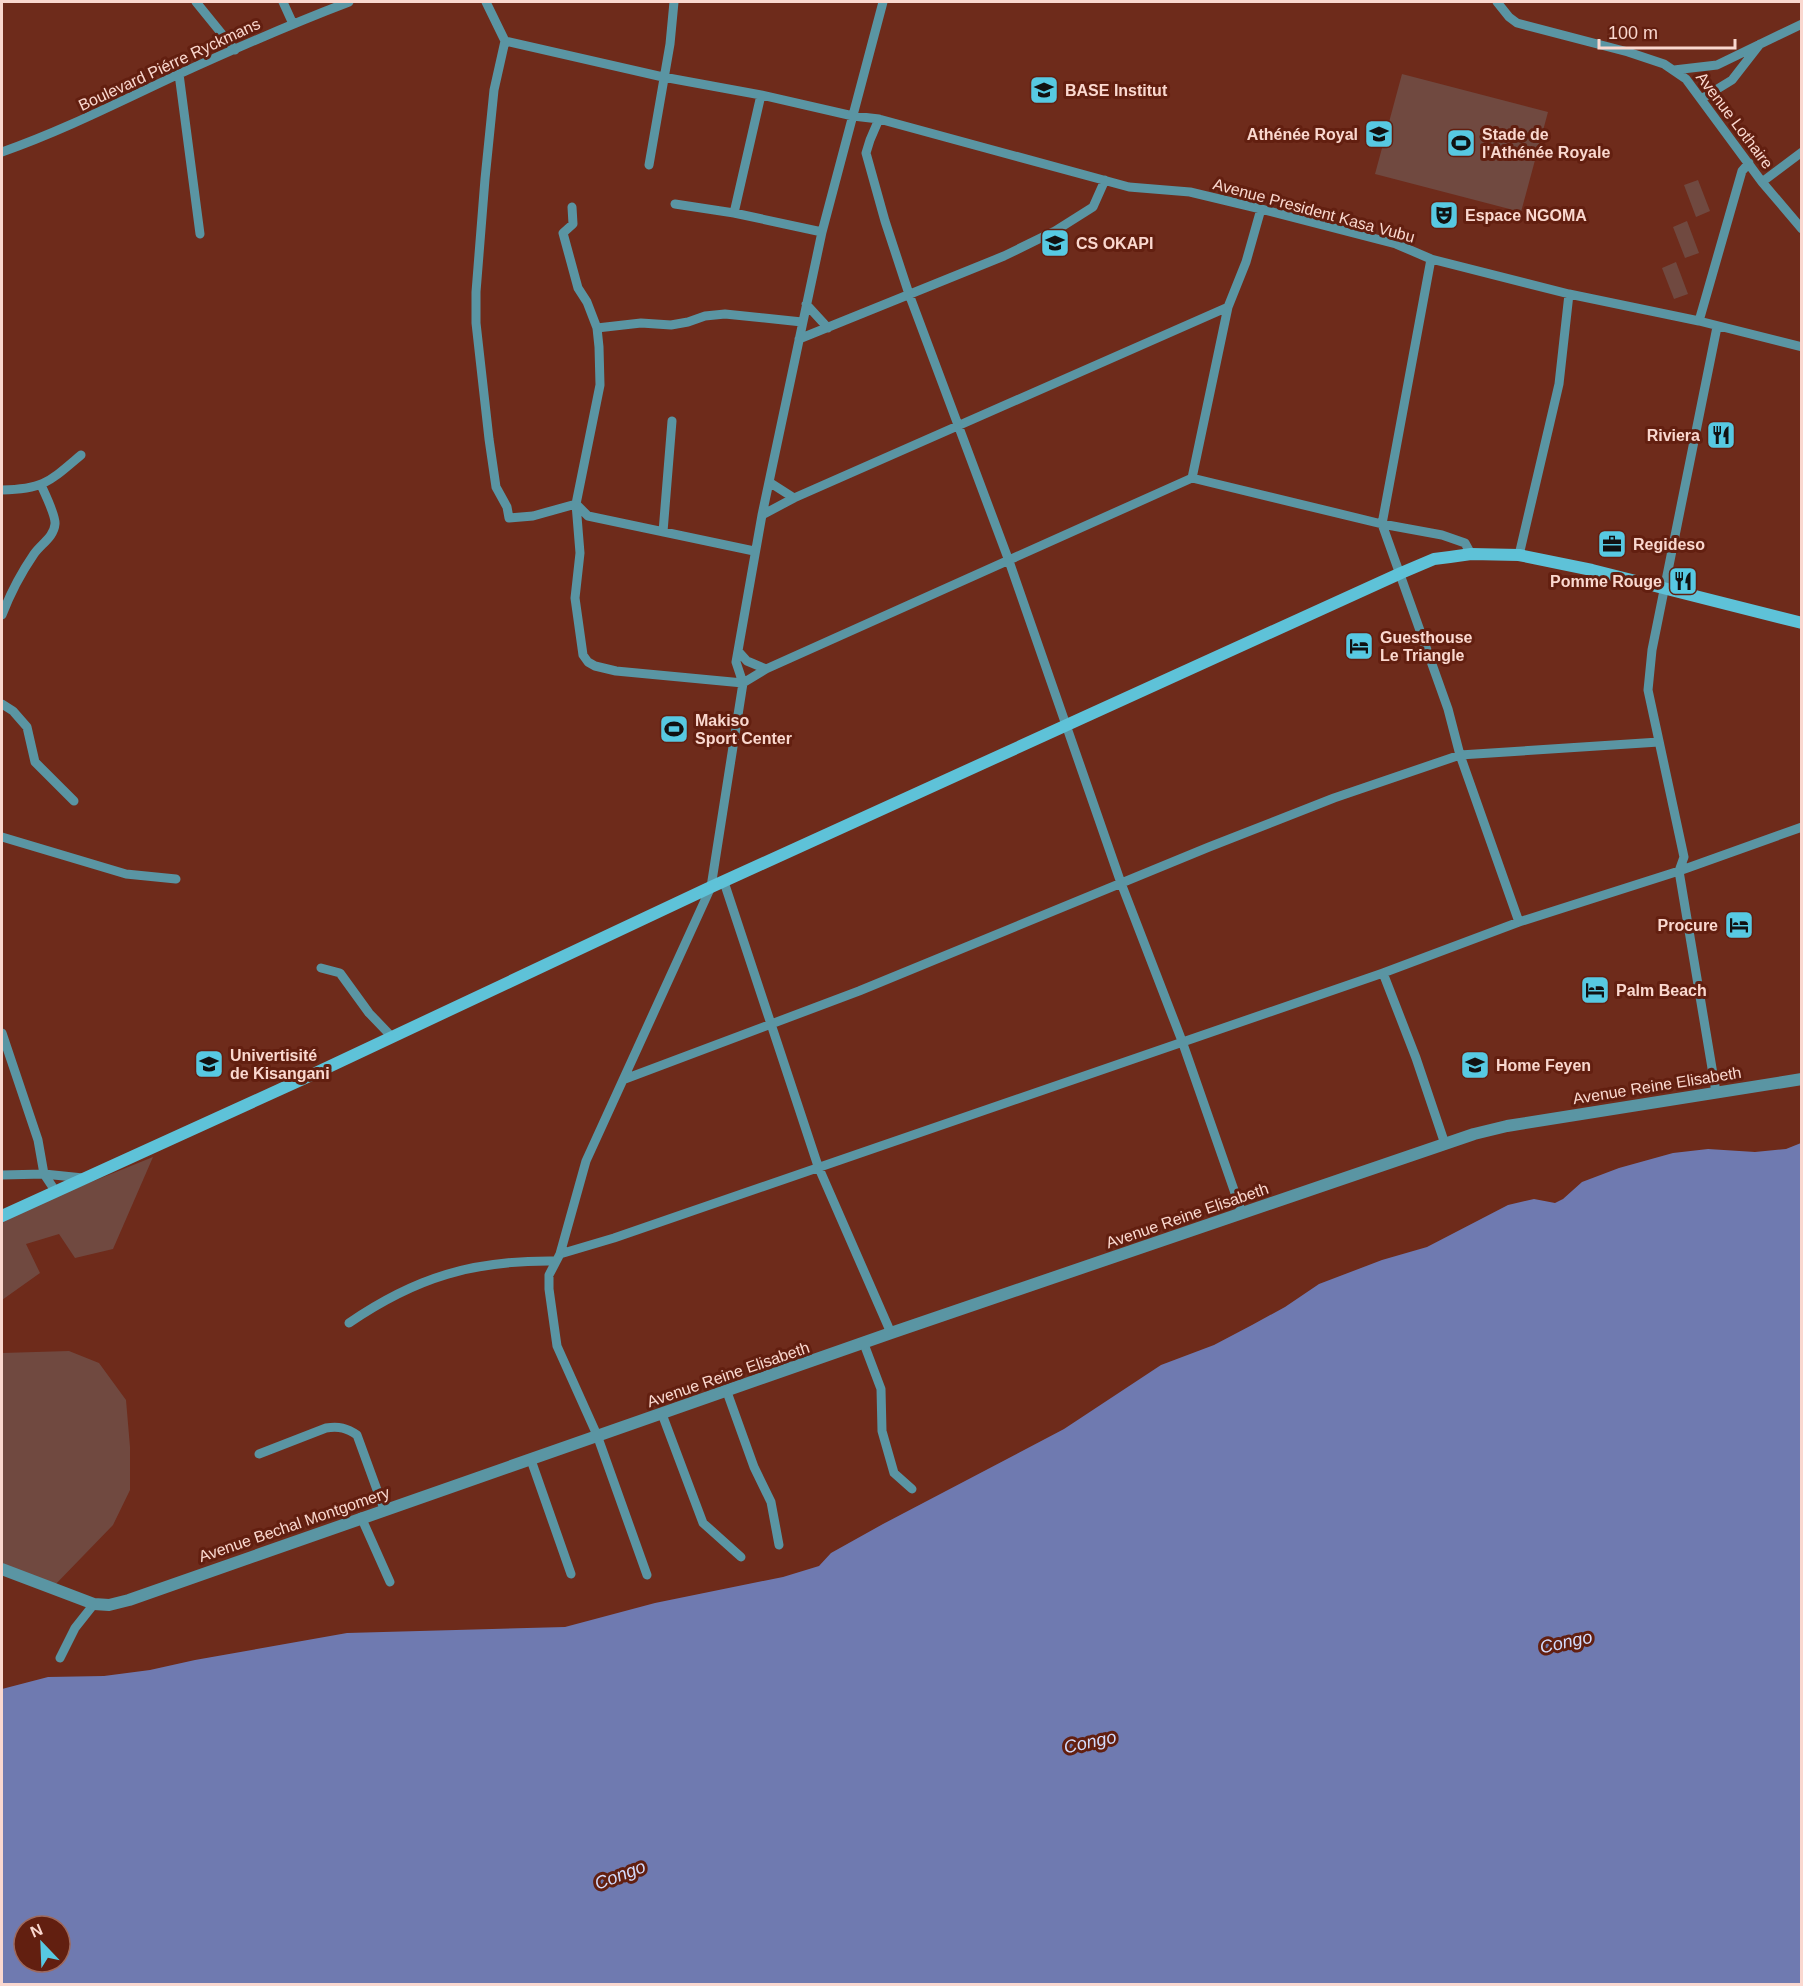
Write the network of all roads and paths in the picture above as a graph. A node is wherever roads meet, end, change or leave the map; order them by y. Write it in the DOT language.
graph roads {
  1 [pos="196,2"];
  2 [pos="283,2"];
  3 [pos="349,2"];
  4 [pos="486,2"];
  5 [pos="674,2"];
  6 [pos="883,2"];
  7 [pos="1497,2"];
  8 [pos="293,24"];
  9 [pos="1802,24"];
  10 [pos="505,41"];
  11 [pos="1761,43"];
  12 [pos="235,50"];
  13 [pos="1674,70"];
  14 [pos="179,74"];
  15 [pos="663,77"];
  16 [pos="761,95"];
  17 [pos="1701,99"];
  18 [pos="853,116"];
  19 [pos="879,119"];
  20 [pos="2,152"];
  21 [pos="1802,152"];
  22 [pos="1749,163"];
  23 [pos="649,165"];
  24 [pos="1105,180"];
  25 [pos="1762,182"];
  26 [pos="675,204"];
  27 [pos="572,207"];
  28 [pos="1261,209"];
  29 [pos="734,213"];
  30 [pos="1802,229"];
  31 [pos="822,232"];
  32 [pos="200,234"];
  33 [pos="1431,259"];
  34 [pos="909,294"];
  35 [pos="1569,294"];
  36 [pos="806,304"];
  37 [pos="1228,307"];
  38 [pos="1699,321"];
  39 [pos="802,322"];
  40 [pos="1717,327"];
  41 [pos="597,328"];
  42 [pos="828,328"];
  43 [pos="799,339"];
  44 [pos="1802,347"];
  45 [pos="672,421"];
  46 [pos="959,425"];
  47 [pos="81,455"];
  48 [pos="1192,478"];
  49 [pos="769,482"];
  50 [pos="41,485"];
  51 [pos="2,490"];
  52 [pos="794,498"];
  53 [pos="576,504"];
  54 [pos="762,515"];
  55 [pos="1382,524"];
  56 [pos="663,532"];
  57 [pos="754,551"];
  58 [pos="1472,554"];
  59 [pos="1519,555"];
  60 [pos="1009,561"];
  61 [pos="1401,573"];
  62 [pos="1666,590"];
  63 [pos="2,615"];
  64 [pos="1802,623"];
  65 [pos="738,651"];
  66 [pos="766,669"];
  67 [pos="742,682"];
  68 [pos="2,704"];
  69 [pos="1067,726"];
  70 [pos="1659,742"];
  71 [pos="1460,755"];
  72 [pos="74,801"];
  73 [pos="1802,827"];
  74 [pos="2,837"];
  75 [pos="1679,871"];
  76 [pos="176,879"];
  77 [pos="724,882"];
  78 [pos="1121,883"];
  79 [pos="711,888"];
  80 [pos="1519,922"];
  81 [pos="321,968"];
  82 [pos="1383,973"];
  83 [pos="771,1025"];
  84 [pos="2,1033"];
  85 [pos="392,1037"];
  86 [pos="1182,1041"];
  87 [pos="625,1079"];
  88 [pos="1802,1079"];
  89 [pos="1716,1092"];
  90 [pos="1445,1144"];
  91 [pos="818,1166"];
  92 [pos="44,1174"];
  93 [pos="2,1175"];
  94 [pos="86,1178"];
  95 [pos="56,1192"];
  96 [pos="1242,1213"];
  97 [pos="2,1216"];
  98 [pos="557,1257"];
  99 [pos="349,1323"];
  100 [pos="891,1333"];
  101 [pos="864,1344"];
  102 [pos="727,1392"];
  103 [pos="662,1414"];
  104 [pos="597,1436"];
  105 [pos="259,1454"];
  106 [pos="531,1460"];
  107 [pos="912,1489"];
  108 [pos="384,1509"];
  109 [pos="361,1517"];
  110 [pos="779,1545"];
  111 [pos="741,1557"];
  112 [pos="2,1569"];
  113 [pos="571,1574"];
  114 [pos="647,1575"];
  115 [pos="390,1582"];
  116 [pos="94,1604"];
  117 [pos="60,1658"];
  1 -- 12 [label="street"];
  2 -- 8 [label="street"];
  3 -- 8 [label="street, Boulevard Piérre Ryckmans"];
  4 -- 10 [label="street"];
  5 -- 15 [label="street"];
  6 -- 18 [label="street"];
  7 -- 13 [label="street, Avenue Lothaire"];
  8 -- 12 [label="street, Boulevard Piérre Ryckmans"];
  9 -- 11 [label="street"];
  10 -- 15 [label="street, Avenue President Kasa Vubu"];
  10 -- 53 [label="street"];
  11 -- 13 [label="street"];
  11 -- 17 [label="street"];
  12 -- 14 [label="street, Boulevard Piérre Ryckmans"];
  13 -- 17 [label="street, Avenue Lothaire"];
  14 -- 20 [label="street, Boulevard Piérre Ryckmans"];
  14 -- 32 [label="street"];
  15 -- 16 [label="street, Avenue President Kasa Vubu"];
  15 -- 23 [label="street"];
  16 -- 18 [label="street, Avenue President Kasa Vubu"];
  16 -- 29 [label="street"];
  17 -- 22 [label="street, Avenue Lothaire"];
  18 -- 19 [label="street, Avenue President Kasa Vubu"];
  18 -- 31 [label="street"];
  19 -- 24 [label="street, Avenue President Kasa Vubu"];
  19 -- 34 [label="street"];
  21 -- 25 [label="street"];
  22 -- 25 [label="street, Avenue Lothaire"];
  22 -- 38 [label="street"];
  24 -- 28 [label="street, Avenue President Kasa Vubu"];
  24 -- 34 [label="street"];
  25 -- 30 [label="street, Avenue Lothaire"];
  26 -- 29 [label="street"];
  27 -- 41 [label="street"];
  28 -- 33 [label="street, Avenue President Kasa Vubu"];
  28 -- 37 [label="street"];
  29 -- 31 [label="street"];
  31 -- 36 [label="street"];
  33 -- 35 [label="street, Avenue President Kasa Vubu"];
  33 -- 55 [label="street"];
  34 -- 42 [label="street"];
  34 -- 46 [label="street"];
  35 -- 38 [label="street, Avenue President Kasa Vubu"];
  35 -- 59 [label="street"];
  36 -- 39 [label="street"];
  36 -- 42 [label="street"];
  37 -- 46 [label="street"];
  37 -- 48 [label="street"];
  38 -- 40 [label="street, Avenue President Kasa Vubu"];
  39 -- 41 [label="street"];
  39 -- 43 [label="street"];
  40 -- 44 [label="street, Avenue President Kasa Vubu"];
  40 -- 62 [label="street"];
  41 -- 53 [label="street"];
  42 -- 43 [label="street"];
  43 -- 49 [label="street"];
  45 -- 56 [label="street"];
  46 -- 52 [label="street"];
  46 -- 60 [label="street"];
  47 -- 50 [label="street"];
  48 -- 55 [label="street"];
  48 -- 60 [label="street"];
  49 -- 52 [label="street"];
  49 -- 54 [label="street"];
  50 -- 51 [label="street"];
  50 -- 63 [label="street"];
  52 -- 54 [label="street"];
  53 -- 56 [label="street"];
  53 -- 67 [label="street"];
  54 -- 57 [label="street"];
  55 -- 58 [label="street"];
  55 -- 61 [label="street"];
  56 -- 57 [label="street"];
  57 -- 65 [label="street"];
  58 -- 59 [label="main road"];
  58 -- 61 [label="main road"];
  59 -- 62 [label="main road"];
  60 -- 66 [label="street"];
  60 -- 69 [label="street"];
  61 -- 69 [label="main road"];
  61 -- 71 [label="street"];
  62 -- 64 [label="main road"];
  62 -- 70 [label="street"];
  65 -- 66 [label="street"];
  65 -- 67 [label="street"];
  66 -- 67 [label="street"];
  67 -- 79 [label="street"];
  68 -- 72 [label="street"];
  69 -- 77 [label="main road"];
  69 -- 78 [label="street"];
  70 -- 71 [label="street"];
  70 -- 75 [label="street"];
  71 -- 78 [label="street"];
  71 -- 80 [label="street"];
  73 -- 75 [label="street"];
  74 -- 76 [label="street"];
  75 -- 80 [label="street"];
  75 -- 89 [label="street"];
  77 -- 79 [label="main road"];
  77 -- 83 [label="street"];
  78 -- 83 [label="street"];
  78 -- 86 [label="street"];
  79 -- 85 [label="main road"];
  79 -- 87 [label="street"];
  80 -- 82 [label="street"];
  81 -- 85 [label="street"];
  82 -- 86 [label="street"];
  82 -- 90 [label="street"];
  83 -- 87 [label="street"];
  83 -- 91 [label="street"];
  84 -- 92 [label="street"];
  85 -- 94 [label="main road"];
  86 -- 91 [label="street"];
  86 -- 96 [label="street"];
  87 -- 98 [label="street"];
  88 -- 89 [label="street, Avenue Reine Elisabeth"];
  89 -- 90 [label="street, Avenue Reine Elisabeth"];
  90 -- 96 [label="street, Avenue Reine Elisabeth"];
  91 -- 98 [label="street"];
  91 -- 100 [label="street"];
  92 -- 93 [label="street"];
  92 -- 94 [label="street"];
  92 -- 95 [label="street"];
  94 -- 95 [label="main road"];
  95 -- 97 [label="main road"];
  96 -- 100 [label="street, Avenue Reine Elisabeth"];
  98 -- 99 [label="street"];
  98 -- 104 [label="street"];
  100 -- 101 [label="street, Avenue Reine Elisabeth"];
  101 -- 102 [label="street, Avenue Reine Elisabeth"];
  101 -- 107 [label="street"];
  102 -- 103 [label="street, Avenue Reine Elisabeth"];
  102 -- 110 [label="street"];
  103 -- 104 [label="street, Avenue Reine Elisabeth"];
  103 -- 111 [label="street"];
  104 -- 106 [label="street, Avenue Bechal Montgomery"];
  104 -- 114 [label="street"];
  105 -- 108 [label="street"];
  106 -- 108 [label="street, Avenue Bechal Montgomery"];
  106 -- 113 [label="street"];
  108 -- 109 [label="street, Avenue Bechal Montgomery"];
  109 -- 115 [label="street"];
  109 -- 116 [label="street, Avenue Bechal Montgomery"];
  112 -- 116 [label="street, Avenue Bechal Montgomery"];
  116 -- 117 [label="street"];
}
